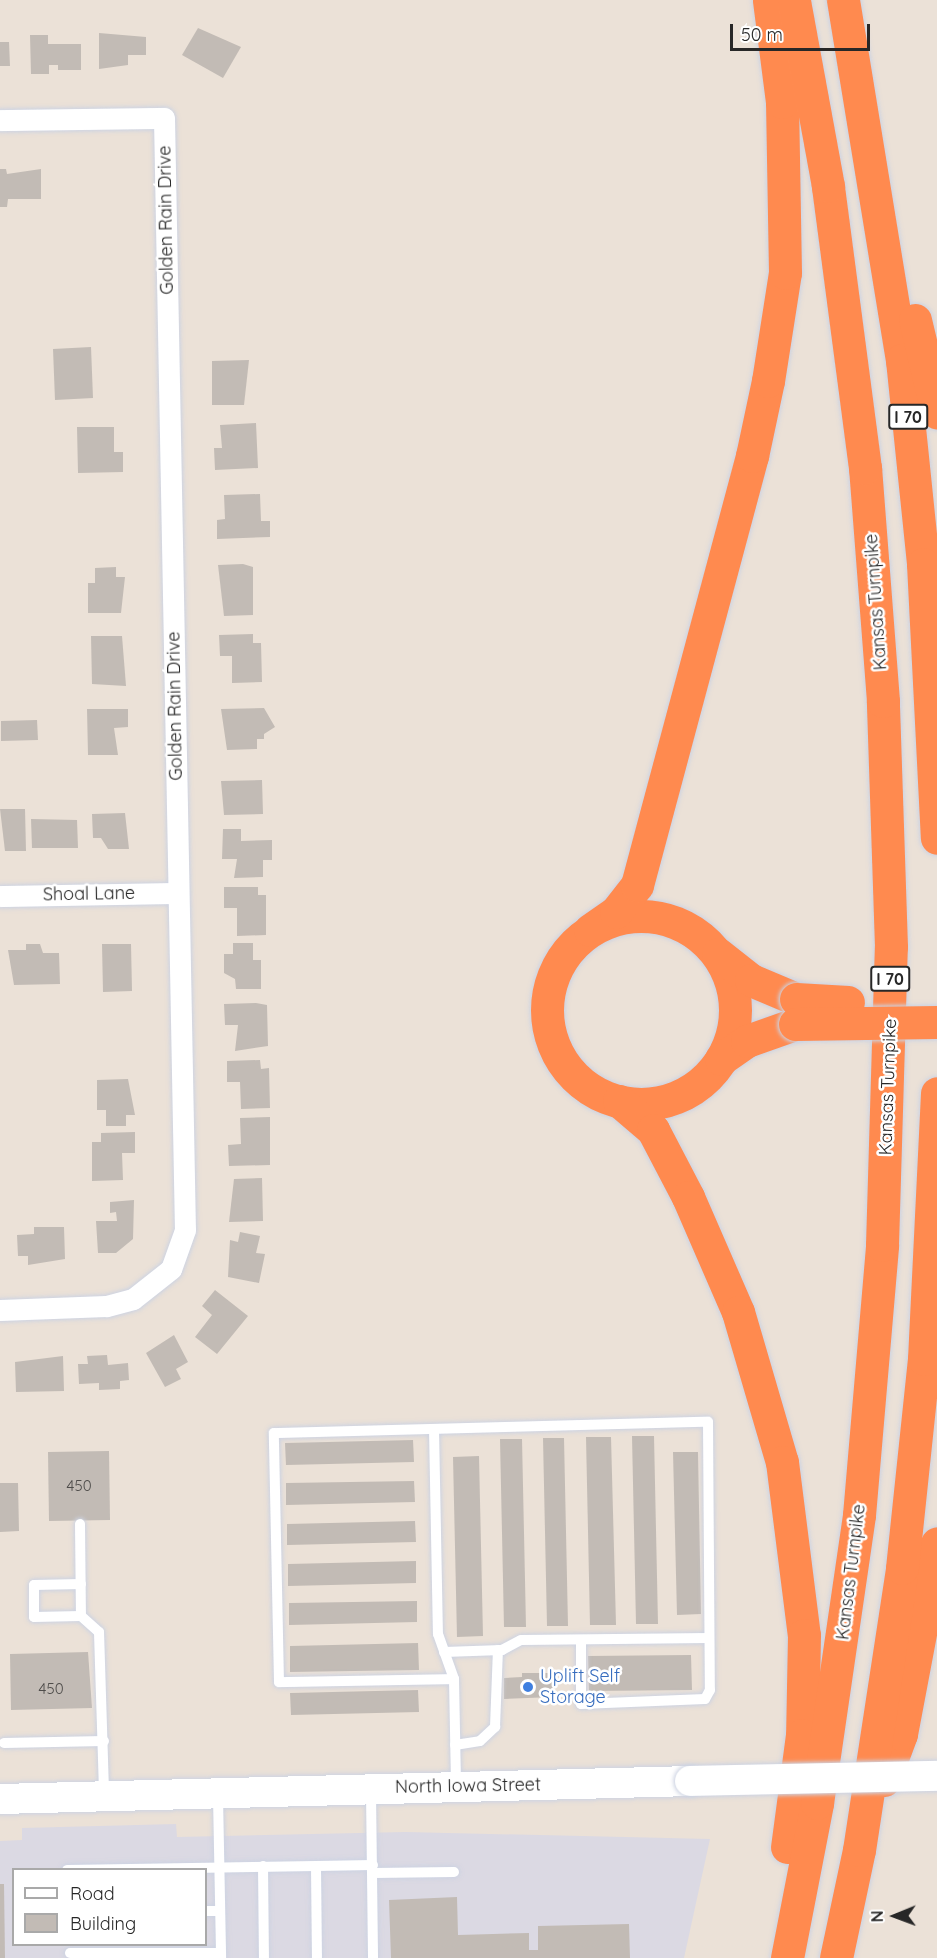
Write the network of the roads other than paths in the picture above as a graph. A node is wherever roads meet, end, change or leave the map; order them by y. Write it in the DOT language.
graph roads {
  1 [pos="769,0"];
  2 [pos="794,0"];
  3 [pos="843,0"];
  4 [pos="0,120"];
  5 [pos="872,162"];
  6 [pos="937,412"];
  7 [pos="937,838"];
  8 [pos="178,893"];
  9 [pos="0,896"];
  10 [pos="590,930"];
  11 [pos="712,948"];
  12 [pos="937,1003"];
  13 [pos="796,1012"];
  14 [pos="937,1022"];
  15 [pos="721,1059"];
  16 [pos="937,1094"];
  17 [pos="619,1101"];
  18 [pos="0,1310"];
  19 [pos="434,1429"];
  20 [pos="80,1524"];
  21 [pos="937,1543"];
  22 [pos="81,1584"];
  23 [pos="81,1616"];
  24 [pos="709,1638"];
  25 [pos="581,1640"];
  26 [pos="498,1650"];
  27 [pos="444,1652"];
  28 [pos="454,1679"];
  29 [pos="104,1741"];
  30 [pos="4,1743"];
  31 [pos="455,1745"];
  32 [pos="937,1776"];
  33 [pos="456,1786"];
  34 [pos="371,1789"];
  35 [pos="218,1793"];
  36 [pos="105,1796"];
  37 [pos="0,1799"];
  38 [pos="859,1850"];
  39 [pos="219,1866"];
  40 [pos="263,1866"];
  41 [pos="316,1866"];
  42 [pos="118,1868"];
  43 [pos="373,1869"];
  44 [pos="454,1872"];
  45 [pos="207,1911"];
  46 [pos="220,1911"];
  47 [pos="70,1952"];
  48 [pos="221,1955"];
  49 [pos="264,1958"];
  50 [pos="317,1958"];
  51 [pos="373,1958"];
  52 [pos="777,1958"];
  53 [pos="787,1958"];
  54 [pos="836,1958"];
  1 -- 10 [label="highway"];
  2 -- 53 [label="highway, Kansas Turnpike / I 70"];
  3 -- 5 [label="highway, I 70"];
  4 -- 8 [label="street, Golden Rain Drive"];
  5 -- 6 [label="highway"];
  5 -- 7 [label="highway, I 70"];
  8 -- 9 [label="street, Shoal Lane"];
  8 -- 18 [label="street, Golden Rain Drive"];
  10 -- 11 [label="highway"];
  10 -- 17 [label="highway"];
  11 -- 13 [label="highway"];
  11 -- 15 [label="highway"];
  12 -- 13 [label="highway, bridge"];
  13 -- 14 [label="highway, bridge"];
  13 -- 15 [label="highway"];
  15 -- 17 [label="highway"];
  16 -- 38 [label="highway"];
  17 -- 52 [label="highway"];
  19 -- 24 [label="lane"];
  19 -- 27 [label="lane"];
  19 -- 28 [label="lane"];
  20 -- 22 [label="lane"];
  21 -- 38 [label="highway"];
  22 -- 23 [label="lane"];
  22 -- 23 [label="lane"];
  23 -- 29 [label="lane"];
  24 -- 25 [label="lane"];
  24 -- 25 [label="lane"];
  25 -- 26 [label="lane"];
  26 -- 27 [label="lane"];
  26 -- 31 [label="lane"];
  27 -- 28 [label="lane"];
  28 -- 31 [label="lane"];
  29 -- 30 [label="lane"];
  29 -- 36 [label="lane"];
  31 -- 33 [label="lane"];
  32 -- 33 [label="main road, North Iowa Street, bridge"];
  33 -- 34 [label="main road, North Iowa Street"];
  34 -- 35 [label="main road, North Iowa Street"];
  34 -- 43 [label="lane"];
  35 -- 36 [label="main road, North Iowa Street"];
  35 -- 39 [label="lane"];
  36 -- 37 [label="main road, North Iowa Street"];
  38 -- 54 [label="highway"];
  39 -- 40 [label="lane"];
  39 -- 42 [label="lane"];
  39 -- 46 [label="lane"];
  40 -- 41 [label="lane"];
  40 -- 49 [label="lane"];
  41 -- 43 [label="lane"];
  41 -- 50 [label="lane"];
  43 -- 44 [label="lane"];
  43 -- 51 [label="lane"];
  45 -- 46 [label="lane"];
  46 -- 48 [label="lane"];
  47 -- 48 [label="lane"];
}
